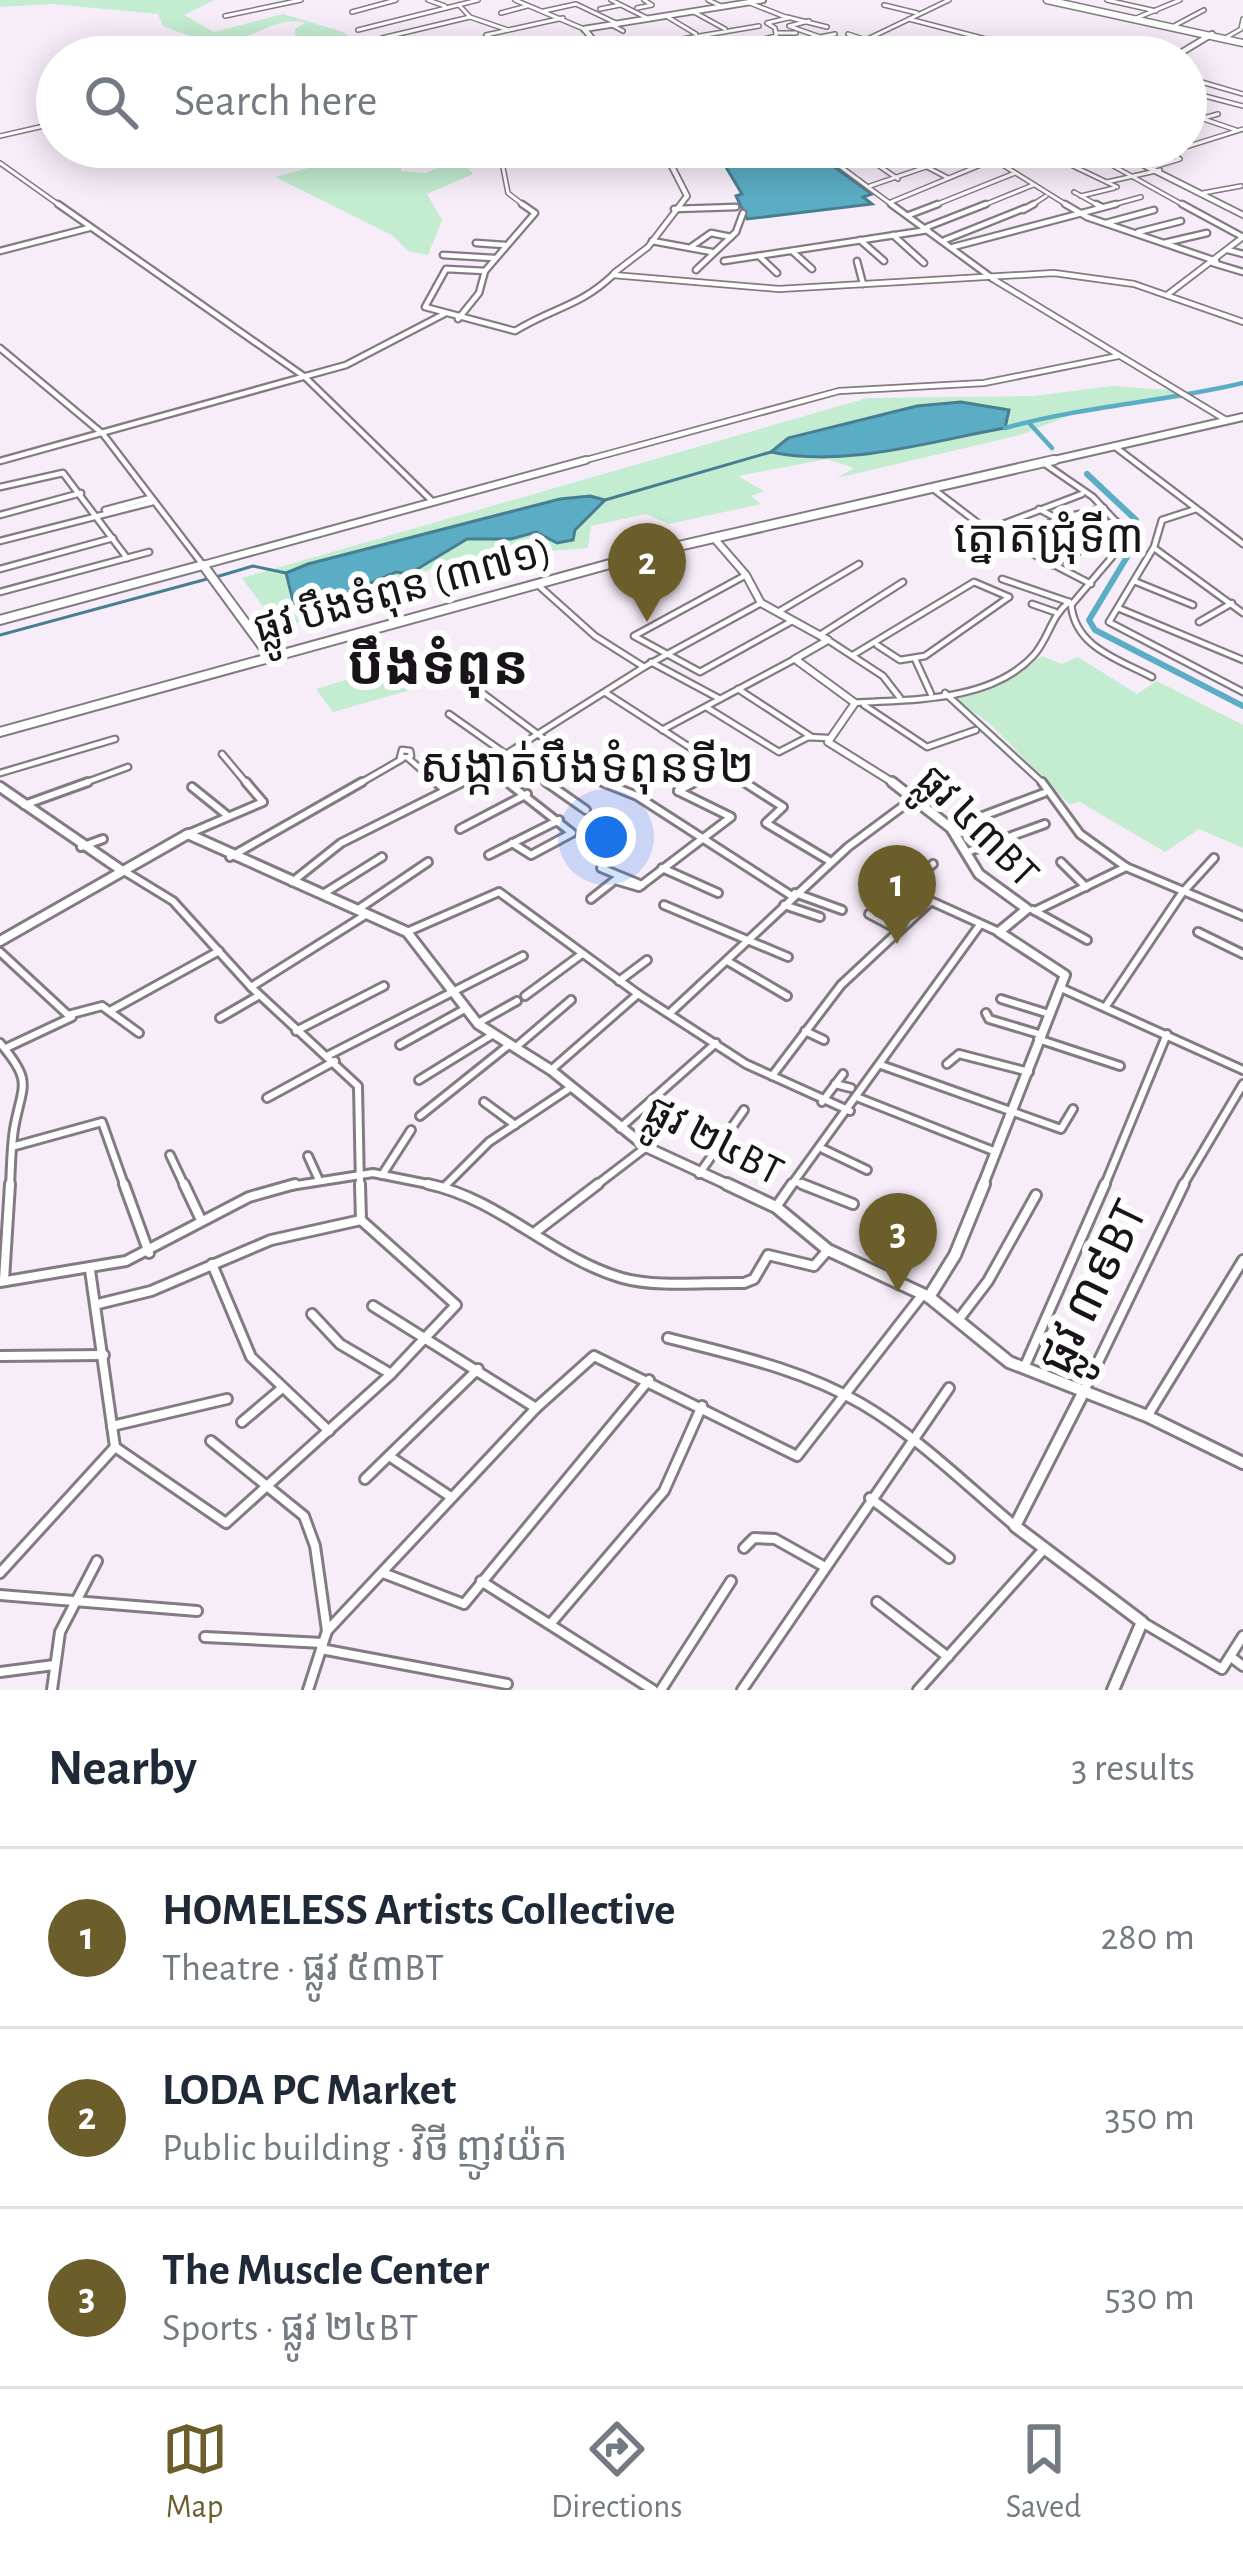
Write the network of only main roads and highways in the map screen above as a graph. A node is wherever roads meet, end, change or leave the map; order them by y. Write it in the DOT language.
graph roads {
  1 [pos="1047,0"];
  2 [pos="1058,0"];
  3 [pos="1140,18"];
  4 [pos="1210,34"];
  5 [pos="1243,42"];
  6 [pos="1243,417"];
  7 [pos="0,620"];
  8 [pos="268,656"];
  9 [pos="0,732"];
  1 -- 3 [label="main road"];
  2 -- 3 [label="main road"];
  3 -- 4 [label="main road"];
  4 -- 5 [label="main road"];
  4 -- 5 [label="main road"];
  6 -- 8 [label="main road, ផ្លូវ បឹងទំពុន (៣៧១)"];
  7 -- 8 [label="main road"];
  8 -- 9 [label="main road, ផ្លូវ បឹងទំពុន (៣៧១)"];
}
